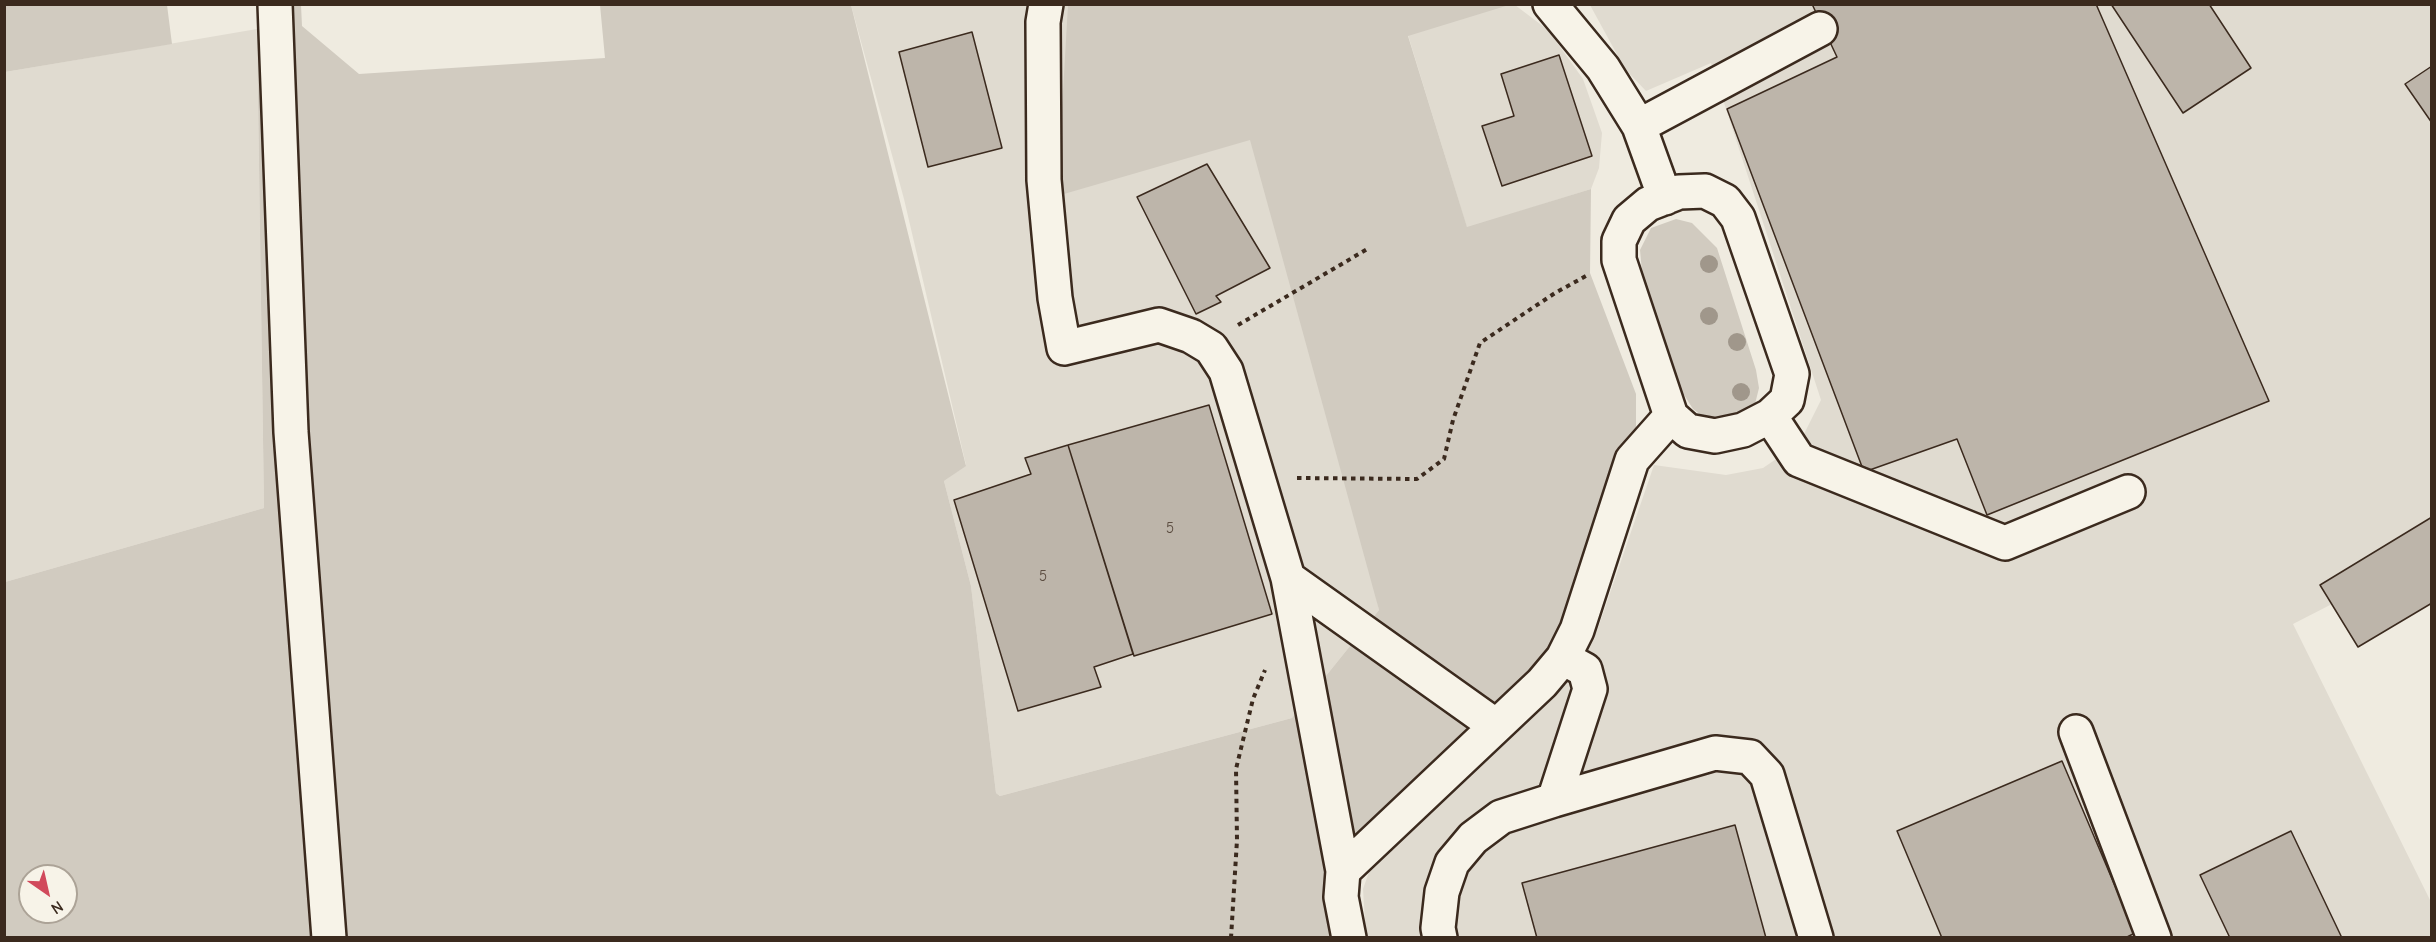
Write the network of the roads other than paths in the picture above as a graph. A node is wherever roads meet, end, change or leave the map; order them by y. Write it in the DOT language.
graph roads {
  1 [pos="275,4"];
  2 [pos="1046,4"];
  3 [pos="1550,4"];
  4 [pos="1820,29"];
  5 [pos="1639,126"];
  6 [pos="1665,198"];
  7 [pos="1671,416"];
  8 [pos="1770,416"];
  9 [pos="2128,492"];
  10 [pos="1288,578"];
  11 [pos="1563,658"];
  12 [pos="1496,726"];
  13 [pos="2076,732"];
  14 [pos="1554,800"];
  15 [pos="1343,871"];
  16 [pos="329,938"];
  17 [pos="1349,938"];
  18 [pos="1440,938"];
  19 [pos="1816,938"];
  20 [pos="2154,938"];
  1 -- 16 [label="street"];
  2 -- 10 [label="street"];
  3 -- 5 [label="street"];
  4 -- 5 [label="street"];
  5 -- 6 [label="street"];
  6 -- 7 [label="street"];
  6 -- 8 [label="street"];
  7 -- 8 [label="street"];
  7 -- 11 [label="street"];
  8 -- 9 [label="street"];
  10 -- 12 [label="street"];
  10 -- 15 [label="street"];
  11 -- 12 [label="street"];
  11 -- 14 [label="street"];
  12 -- 15 [label="street"];
  13 -- 20 [label="street"];
  14 -- 18 [label="street"];
  14 -- 19 [label="street"];
  15 -- 17 [label="street"];
}
